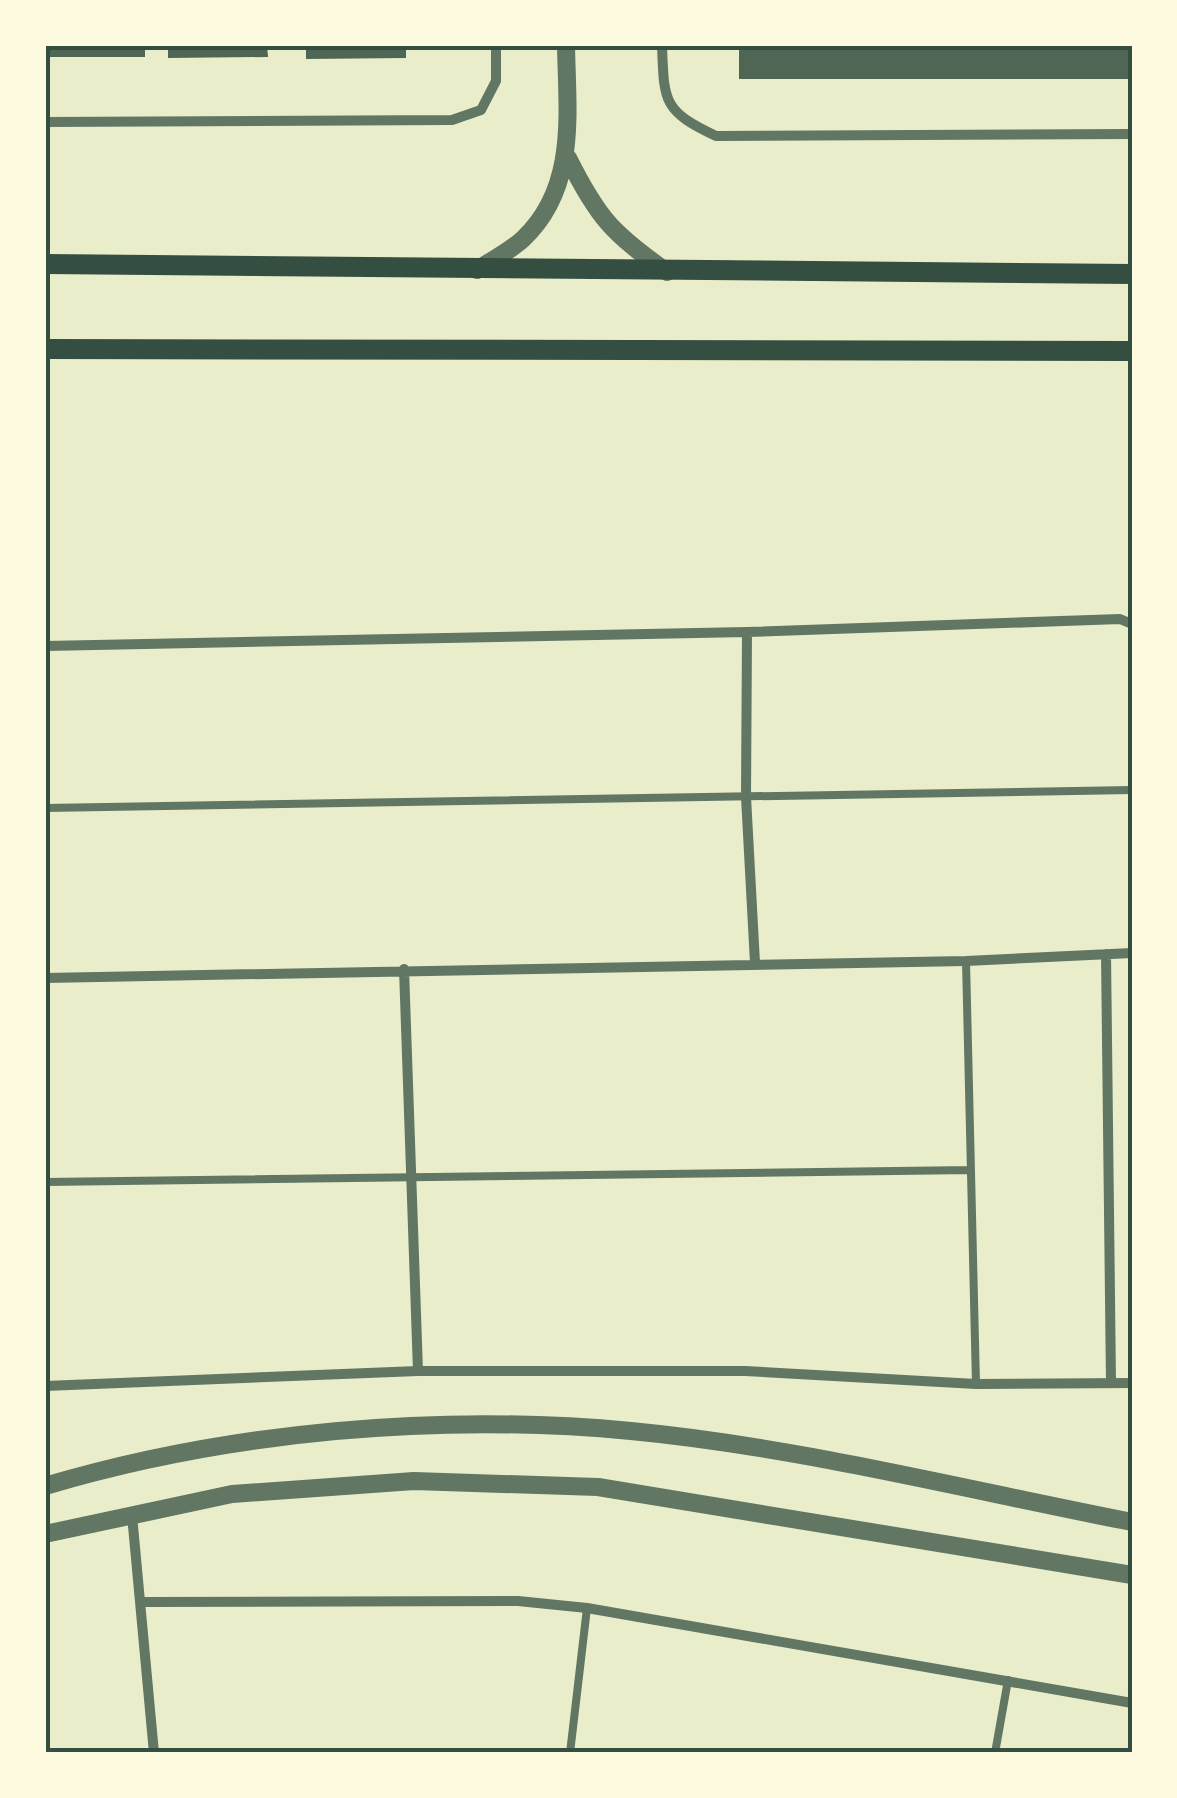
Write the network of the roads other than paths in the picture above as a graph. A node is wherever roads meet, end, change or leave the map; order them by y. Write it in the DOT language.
graph roads {
  1 [pos="496,45"];
  2 [pos="566,45"];
  3 [pos="662,45"];
  4 [pos="45,122"];
  5 [pos="1132,134"];
  6 [pos="568,158"];
  7 [pos="45,264"];
  8 [pos="477,270"];
  9 [pos="666,272"];
  10 [pos="1132,274"];
  11 [pos="45,349"];
  12 [pos="1132,351"];
  13 [pos="1132,624"];
  14 [pos="747,632"];
  15 [pos="45,646"];
  16 [pos="1132,790"];
  17 [pos="746,797"];
  18 [pos="45,808"];
  19 [pos="1132,953"];
  20 [pos="1106,954"];
  21 [pos="966,961"];
  22 [pos="755,963"];
  23 [pos="404,970"];
  24 [pos="45,978"];
  25 [pos="971,1170"];
  26 [pos="408,1175"];
  27 [pos="45,1182"];
  28 [pos="418,1371"];
  29 [pos="1112,1383"];
  30 [pos="976,1384"];
  31 [pos="1132,1384"];
  32 [pos="45,1386"];
  33 [pos="45,1486"];
  34 [pos="132,1514"];
  35 [pos="1132,1522"];
  36 [pos="45,1534"];
  37 [pos="1132,1575"];
  38 [pos="141,1602"];
  39 [pos="587,1608"];
  40 [pos="1008,1680"];
  41 [pos="1132,1703"];
  42 [pos="154,1753"];
  43 [pos="570,1753"];
  44 [pos="995,1753"];
  1 -- 4 [label="street"];
  2 -- 6 [label="street"];
  3 -- 5 [label="street"];
  6 -- 8 [label="street"];
  6 -- 9 [label="street"];
  7 -- 8 [label="main road"];
  8 -- 9 [label="main road"];
  9 -- 10 [label="main road"];
  11 -- 12 [label="main road"];
  13 -- 14 [label="street"];
  14 -- 15 [label="street"];
  14 -- 17 [label="street"];
  16 -- 17 [label="lane"];
  17 -- 18 [label="lane"];
  17 -- 22 [label="street"];
  19 -- 20 [label="street"];
  20 -- 21 [label="street"];
  20 -- 29 [label="street"];
  21 -- 22 [label="street"];
  21 -- 25 [label="lane"];
  22 -- 23 [label="street"];
  23 -- 24 [label="street"];
  23 -- 26 [label="street"];
  25 -- 26 [label="lane"];
  25 -- 30 [label="lane"];
  26 -- 27 [label="lane"];
  26 -- 28 [label="street"];
  28 -- 30 [label="street"];
  28 -- 32 [label="street"];
  29 -- 30 [label="street"];
  29 -- 31 [label="street"];
  33 -- 35 [label="street"];
  34 -- 36 [label="street"];
  34 -- 37 [label="street"];
  34 -- 38 [label="street"];
  38 -- 39 [label="street"];
  38 -- 42 [label="street"];
  39 -- 40 [label="street"];
  39 -- 43 [label="lane"];
  40 -- 41 [label="street"];
  40 -- 44 [label="lane"];
}
